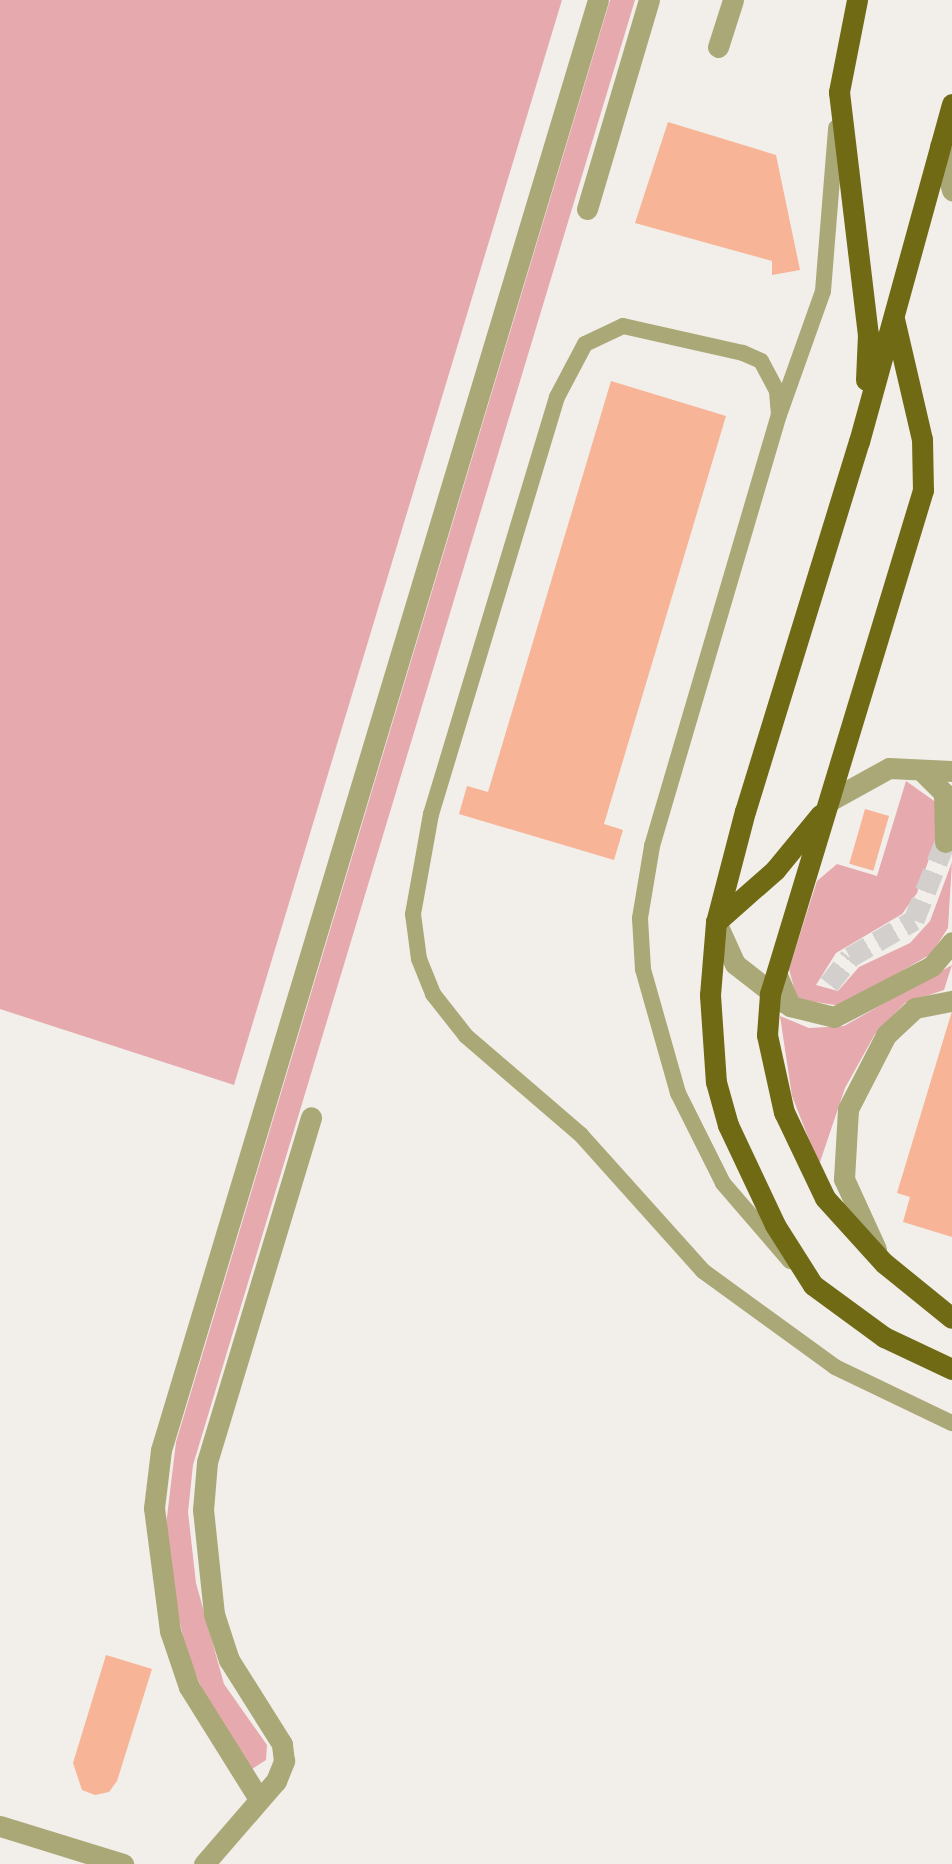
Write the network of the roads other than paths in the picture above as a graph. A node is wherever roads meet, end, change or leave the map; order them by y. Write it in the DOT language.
graph roads {
  1 [pos="598,0"];
  2 [pos="649,0"];
  3 [pos="733,0"];
  4 [pos="857,0"];
  5 [pos="718,47"];
  6 [pos="839,92"];
  7 [pos="952,104"];
  8 [pos="940,145"];
  9 [pos="952,190"];
  10 [pos="587,209"];
  11 [pos="893,317"];
  12 [pos="779,415"];
  13 [pos="859,441"];
  14 [pos="952,771"];
  15 [pos="923,772"];
  16 [pos="831,800"];
  17 [pos="952,831"];
  18 [pos="716,922"];
  19 [pos="952,942"];
  20 [pos="773,985"];
  21 [pos="952,1001"];
  22 [pos="311,1117"];
  23 [pos="884,1263"];
  24 [pos="813,1285"];
  25 [pos="952,1318"];
  26 [pos="952,1369"];
  27 [pos="952,1423"];
  28 [pos="259,1799"];
  29 [pos="0,1826"];
  30 [pos="123,1864"];
  31 [pos="204,1864"];
  1 -- 28 [label="street"];
  2 -- 10 [label="street"];
  3 -- 5 [label="street"];
  4 -- 6 [label="main road"];
  6 -- 12 [label="lane"];
  6 -- 13 [label="main road"];
  7 -- 8 [label="main road"];
  8 -- 9 [label="street"];
  8 -- 11 [label="main road"];
  11 -- 13 [label="main road"];
  11 -- 16 [label="main road"];
  12 -- 24 [label="lane"];
  12 -- 27 [label="lane"];
  13 -- 18 [label="main road"];
  14 -- 15 [label="street"];
  15 -- 16 [label="street"];
  15 -- 17 [label="street"];
  16 -- 18 [label="main road"];
  16 -- 20 [label="main road"];
  18 -- 20 [label="street"];
  18 -- 24 [label="main road"];
  19 -- 20 [label="street"];
  20 -- 23 [label="main road"];
  21 -- 23 [label="street"];
  22 -- 28 [label="street"];
  23 -- 25 [label="main road"];
  24 -- 26 [label="main road"];
  28 -- 31 [label="street"];
  29 -- 30 [label="street"];
}
